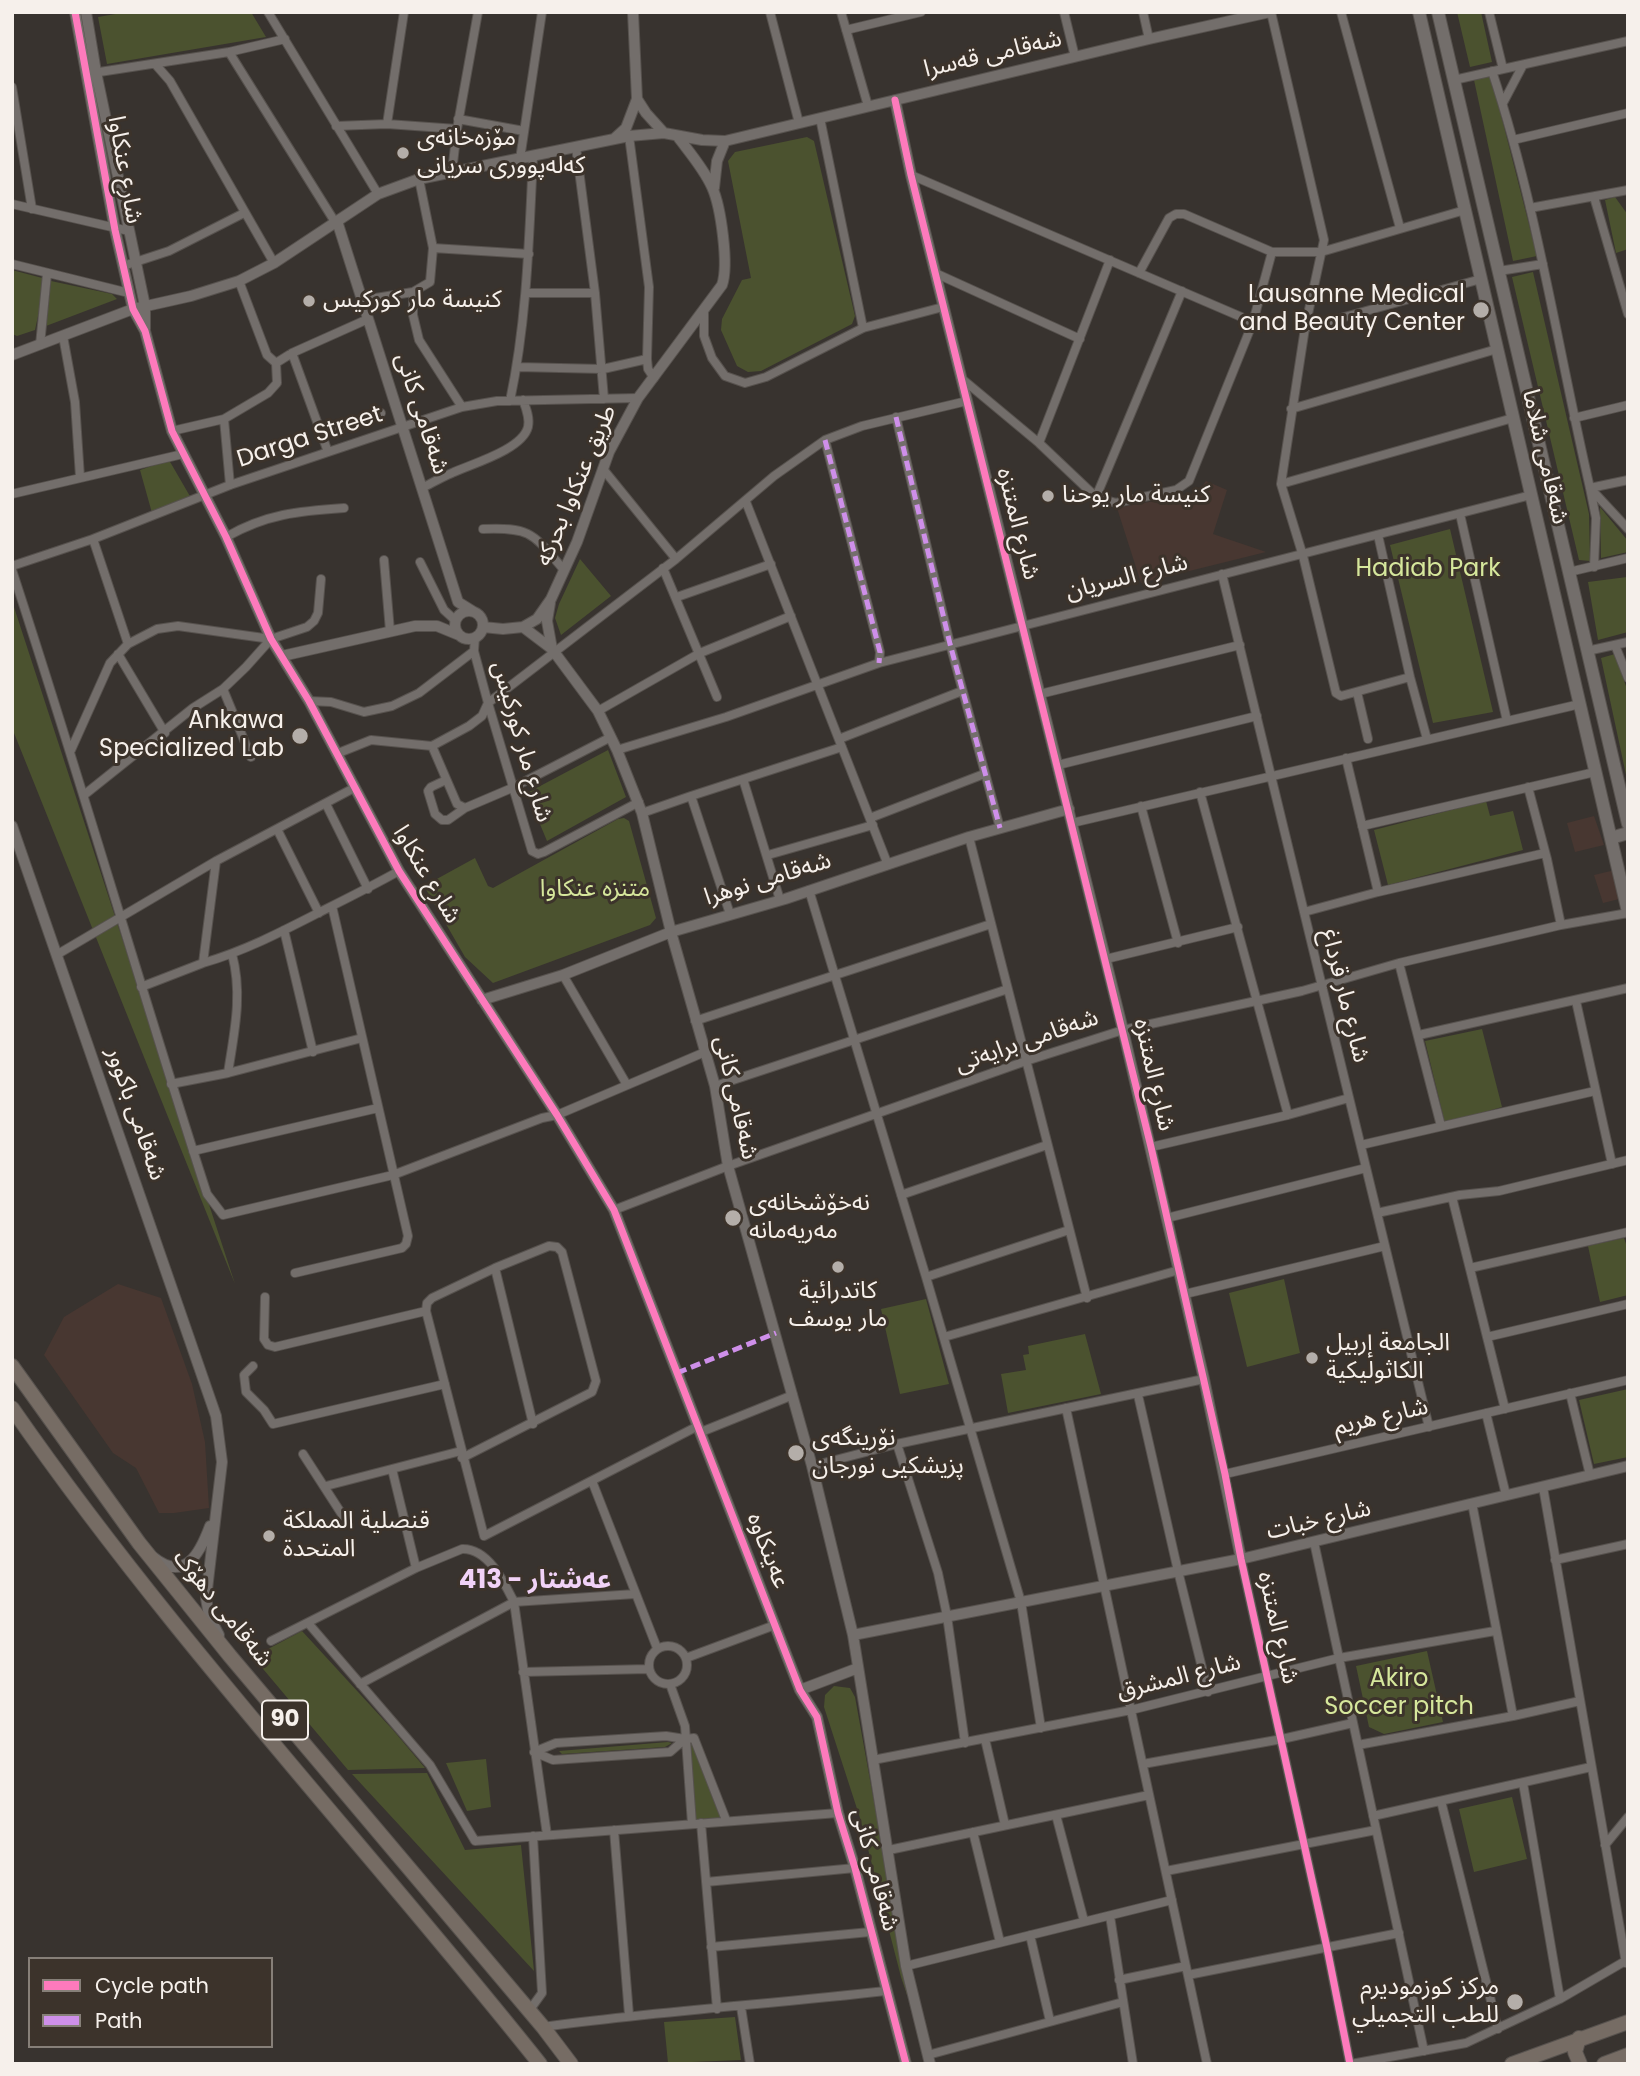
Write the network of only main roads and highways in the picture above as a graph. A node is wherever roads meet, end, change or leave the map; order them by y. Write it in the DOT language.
graph roads {
  1 [pos="1419,12"];
  2 [pos="1438,12"];
  3 [pos="1538,439"];
  4 [pos="1519,443"];
  5 [pos="1544,464"];
  6 [pos="1525,469"];
  7 [pos="1628,824"];
  8 [pos="1628,833"];
  9 [pos="1611,838"];
  10 [pos="1628,913"];
  11 [pos="12,1366"];
  12 [pos="12,1408"];
  13 [pos="502,1981"];
  14 [pos="485,1996"];
  15 [pos="1628,2022"];
  16 [pos="1579,2038"];
  17 [pos="1535,2054"];
  18 [pos="1628,2055"];
  19 [pos="540,2064"];
  20 [pos="570,2064"];
  21 [pos="1512,2064"];
  22 [pos="1547,2064"];
  23 [pos="1580,2064"];
  24 [pos="1604,2064"];
  1 -- 4 [label="main road, شەقامی شلاما"];
  2 -- 3 [label="main road, شەقامی شلاما"];
  3 -- 4 [label="main road"];
  3 -- 5 [label="main road, شەقامی شلاما"];
  4 -- 6 [label="main road, شەقامی شلاما"];
  5 -- 6 [label="main road"];
  5 -- 7 [label="main road, شەقامی شلاما"];
  6 -- 9 [label="main road, شەقامی شلاما"];
  8 -- 9 [label="main road"];
  9 -- 10 [label="main road, شەقامی شلاما"];
  11 -- 13 [label="highway, شەقامی دهۆک / 90"];
  12 -- 14 [label="highway, شەقامی دهۆک / 90"];
  13 -- 14 [label="highway"];
  13 -- 20 [label="highway, شەقامی دهۆک / 90"];
  14 -- 19 [label="highway, شەقامی دهۆک / 90"];
  15 -- 16 [label="highway"];
  16 -- 17 [label="highway"];
  16 -- 23 [label="highway"];
  17 -- 21 [label="highway"];
  17 -- 22 [label="highway"];
  18 -- 24 [label="highway"];
}
